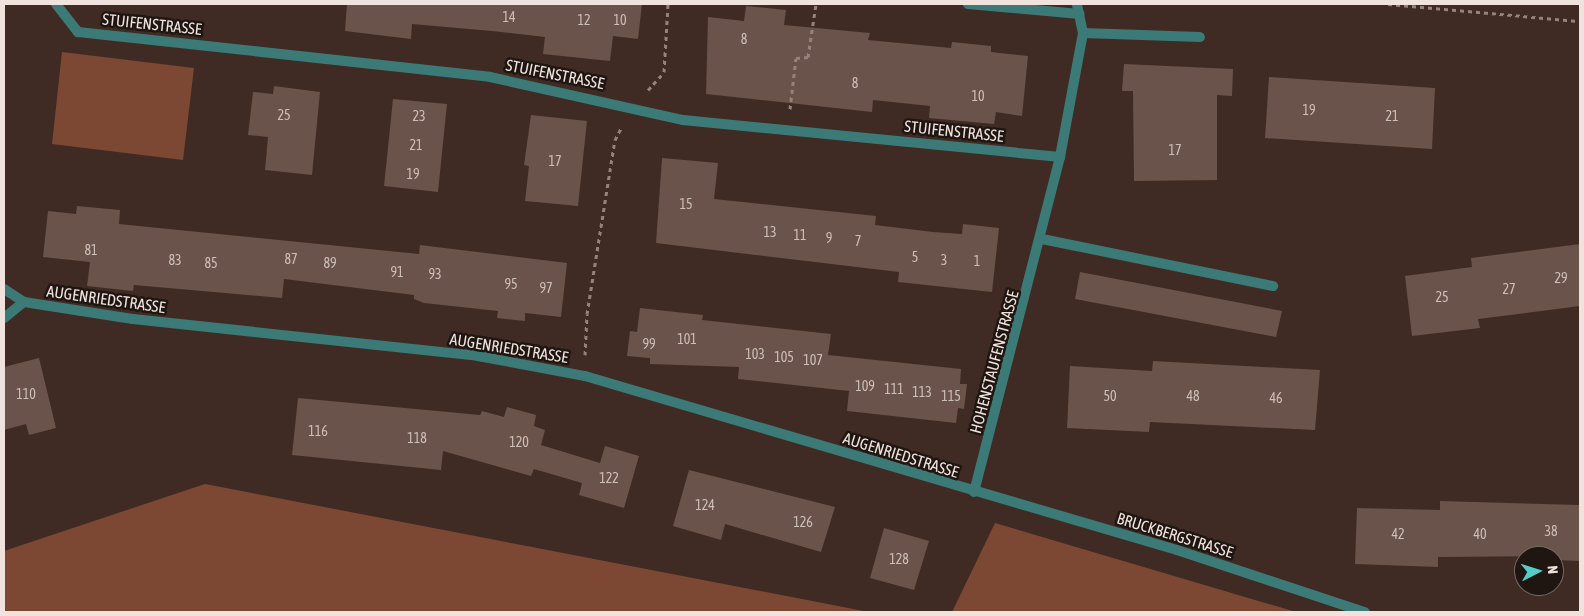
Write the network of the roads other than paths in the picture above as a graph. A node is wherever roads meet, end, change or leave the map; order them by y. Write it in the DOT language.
graph roads {
  1 [pos="56,4"];
  2 [pos="968,4"];
  3 [pos="1078,4"];
  4 [pos="1080,14"];
  5 [pos="1083,32"];
  6 [pos="1200,37"];
  7 [pos="1060,157"];
  8 [pos="1042,239"];
  9 [pos="1273,286"];
  10 [pos="4,289"];
  11 [pos="24,302"];
  12 [pos="4,318"];
  13 [pos="974,492"];
  14 [pos="1365,612"];
  1 -- 7 [label="street, STUIFENSTRASSE"];
  2 -- 4 [label="street"];
  3 -- 4 [label="street, HOHENSTAUFENSTRASSE"];
  4 -- 5 [label="street, HOHENSTAUFENSTRASSE"];
  5 -- 6 [label="street"];
  5 -- 7 [label="street, HOHENSTAUFENSTRASSE"];
  7 -- 8 [label="street, HOHENSTAUFENSTRASSE"];
  8 -- 9 [label="street"];
  8 -- 13 [label="street, HOHENSTAUFENSTRASSE"];
  10 -- 11 [label="street, AUGENRIEDSTRASSE"];
  11 -- 12 [label="street, AUGENRIEDSTRASSE"];
  11 -- 13 [label="street, AUGENRIEDSTRASSE"];
  13 -- 14 [label="street, BRUCKBERGSTRASSE"];
}
